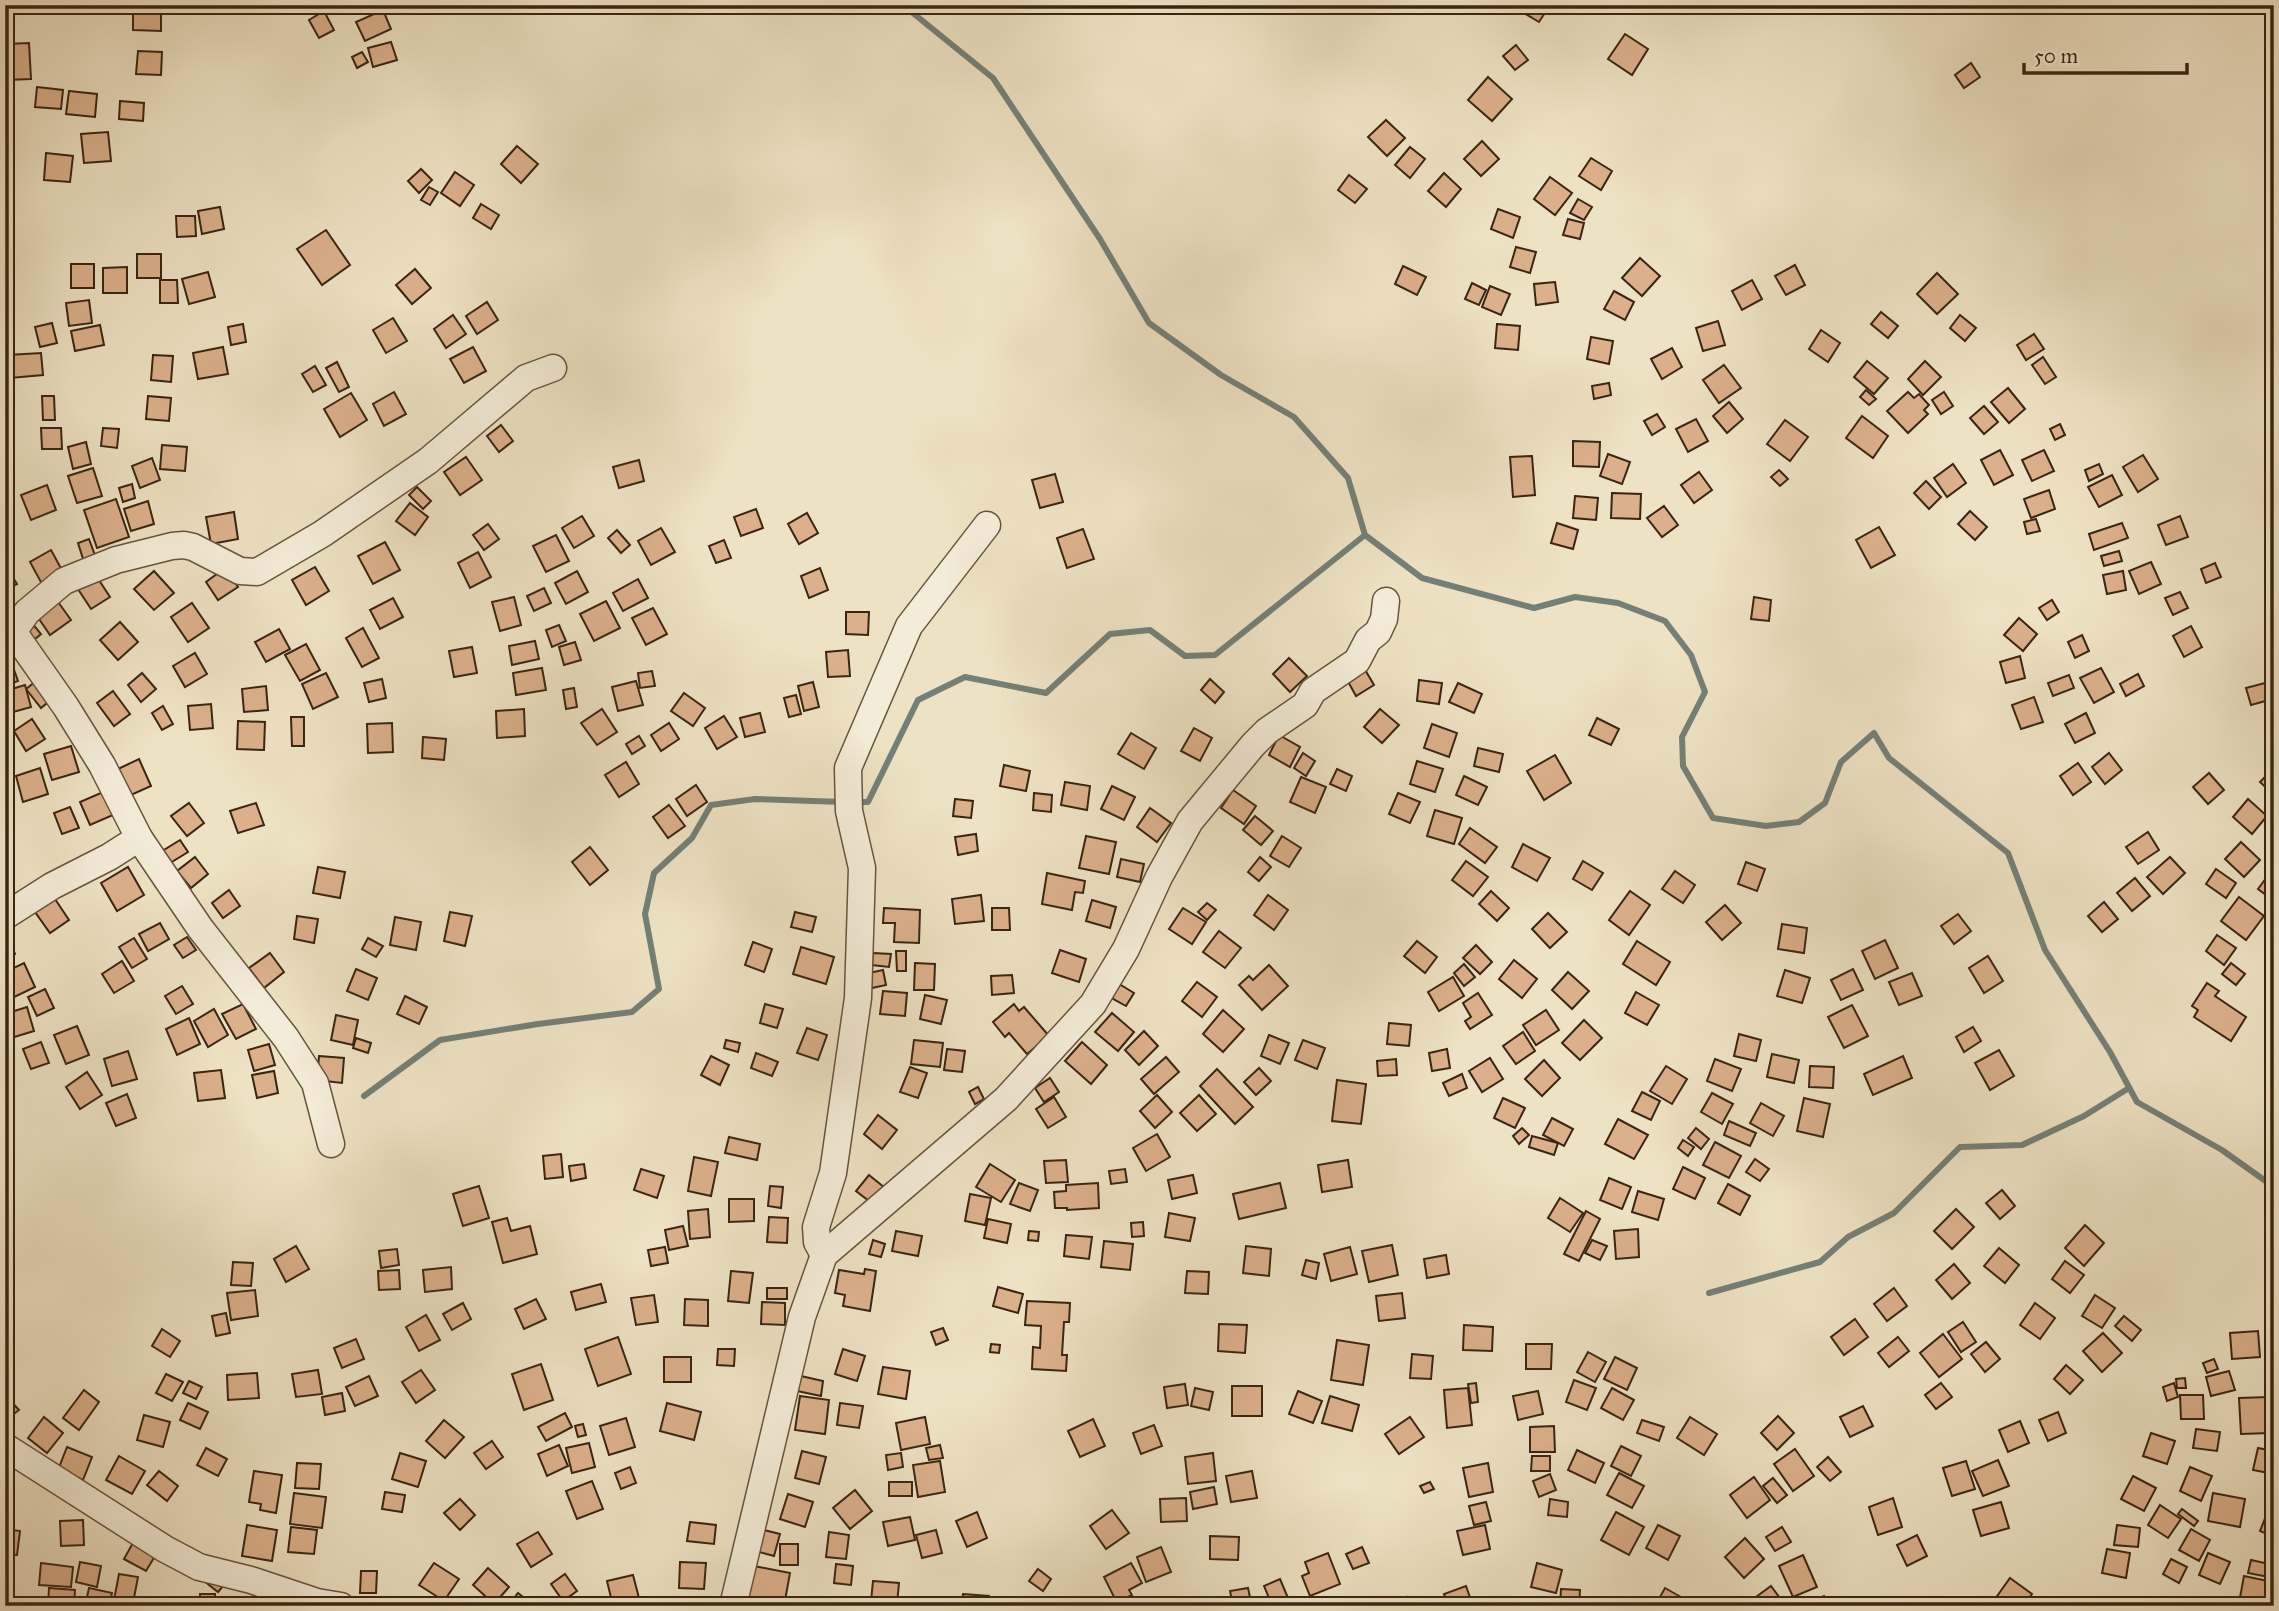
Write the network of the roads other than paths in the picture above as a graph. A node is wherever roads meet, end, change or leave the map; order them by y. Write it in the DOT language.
graph roads {
  1 [pos="552,368"];
  2 [pos="987,525"];
  3 [pos="1386,601"];
  4 [pos="8,629"];
  5 [pos="139,838"];
  6 [pos="5,916"];
  7 [pos="331,1144"];
  8 [pos="824,1255"];
  9 [pos="7,1448"];
  10 [pos="341,1606"];
  11 [pos="733,1606"];
  1 -- 4 [label="street"];
  2 -- 8 [label="street"];
  3 -- 8 [label="street"];
  4 -- 5 [label="street"];
  5 -- 6 [label="street"];
  5 -- 7 [label="street"];
  8 -- 11 [label="street"];
  9 -- 10 [label="street"];
}
